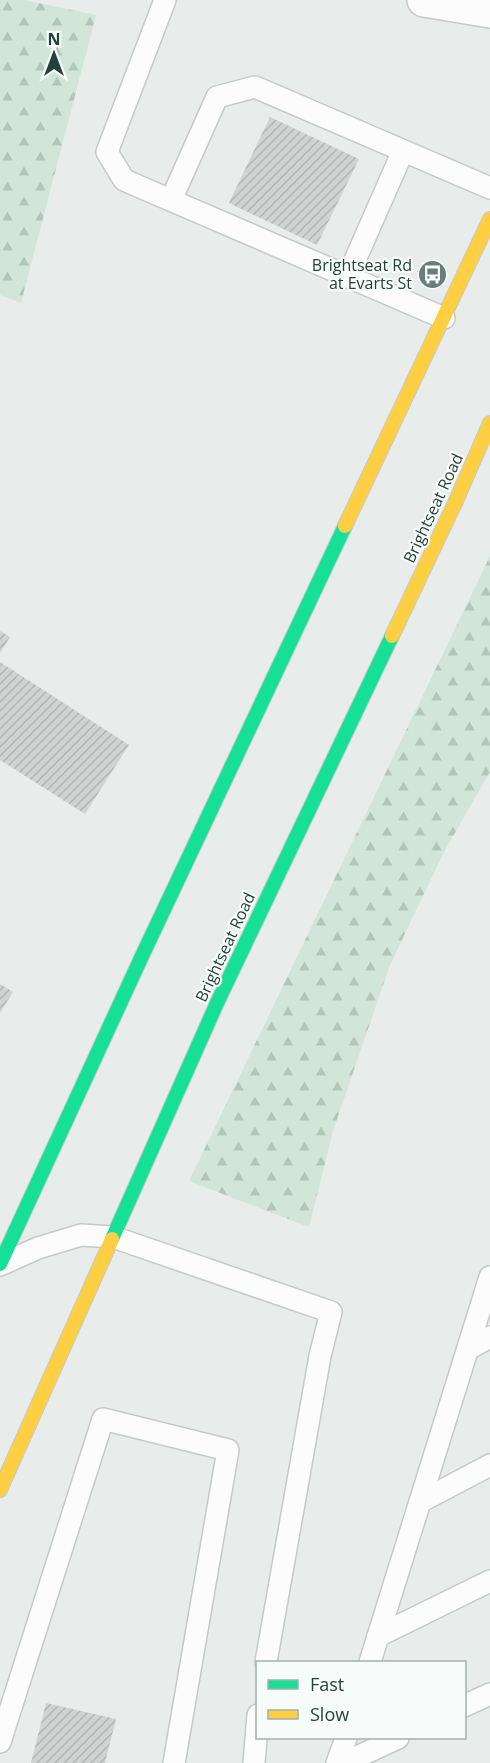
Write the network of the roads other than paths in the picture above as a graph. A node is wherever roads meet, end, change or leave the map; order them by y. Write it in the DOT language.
graph roads {
  1 [pos="165,0"];
  2 [pos="424,0"];
  3 [pos="490,11"];
  4 [pos="403,151"];
  5 [pos="490,188"];
  6 [pos="171,200"];
  7 [pos="490,219"];
  8 [pos="348,276"];
  9 [pos="444,318"];
  10 [pos="490,423"];
  11 [pos="113,1237"];
  12 [pos="0,1265"];
  13 [pos="490,1277"];
  14 [pos="490,1337"];
  15 [pos="468,1349"];
  16 [pos="490,1465"];
  17 [pos="0,1490"];
  18 [pos="420,1502"];
  19 [pos="490,1581"];
  20 [pos="378,1636"];
  21 [pos="266,1661"];
  22 [pos="369,1661"];
  23 [pos="490,1694"];
  24 [pos="466,1706"];
  25 [pos="256,1738"];
  26 [pos="345,1739"];
  27 [pos="394,1739"];
  28 [pos="0,1742"];
  29 [pos="174,1763"];
  30 [pos="254,1763"];
  31 [pos="336,1763"];
  32 [pos="344,1763"];
  1 -- 6 [label="lane"];
  2 -- 3 [label="street"];
  4 -- 5 [label="lane"];
  4 -- 6 [label="lane"];
  4 -- 8 [label="lane"];
  6 -- 8 [label="lane"];
  7 -- 9 [label="street"];
  8 -- 9 [label="lane"];
  9 -- 12 [label="street"];
  10 -- 11 [label="street, Brightseat Road"];
  11 -- 12 [label="lane"];
  11 -- 17 [label="street, Brightseat Road"];
  11 -- 21 [label="lane"];
  13 -- 15 [label="lane"];
  14 -- 15 [label="lane"];
  15 -- 18 [label="lane"];
  16 -- 18 [label="lane"];
  18 -- 20 [label="lane"];
  19 -- 20 [label="lane"];
  20 -- 22 [label="lane"];
  23 -- 24 [label="lane"];
  25 -- 30 [label="lane"];
  26 -- 31 [label="lane"];
  27 -- 32 [label="lane"];
  28 -- 29 [label="lane"];
}
